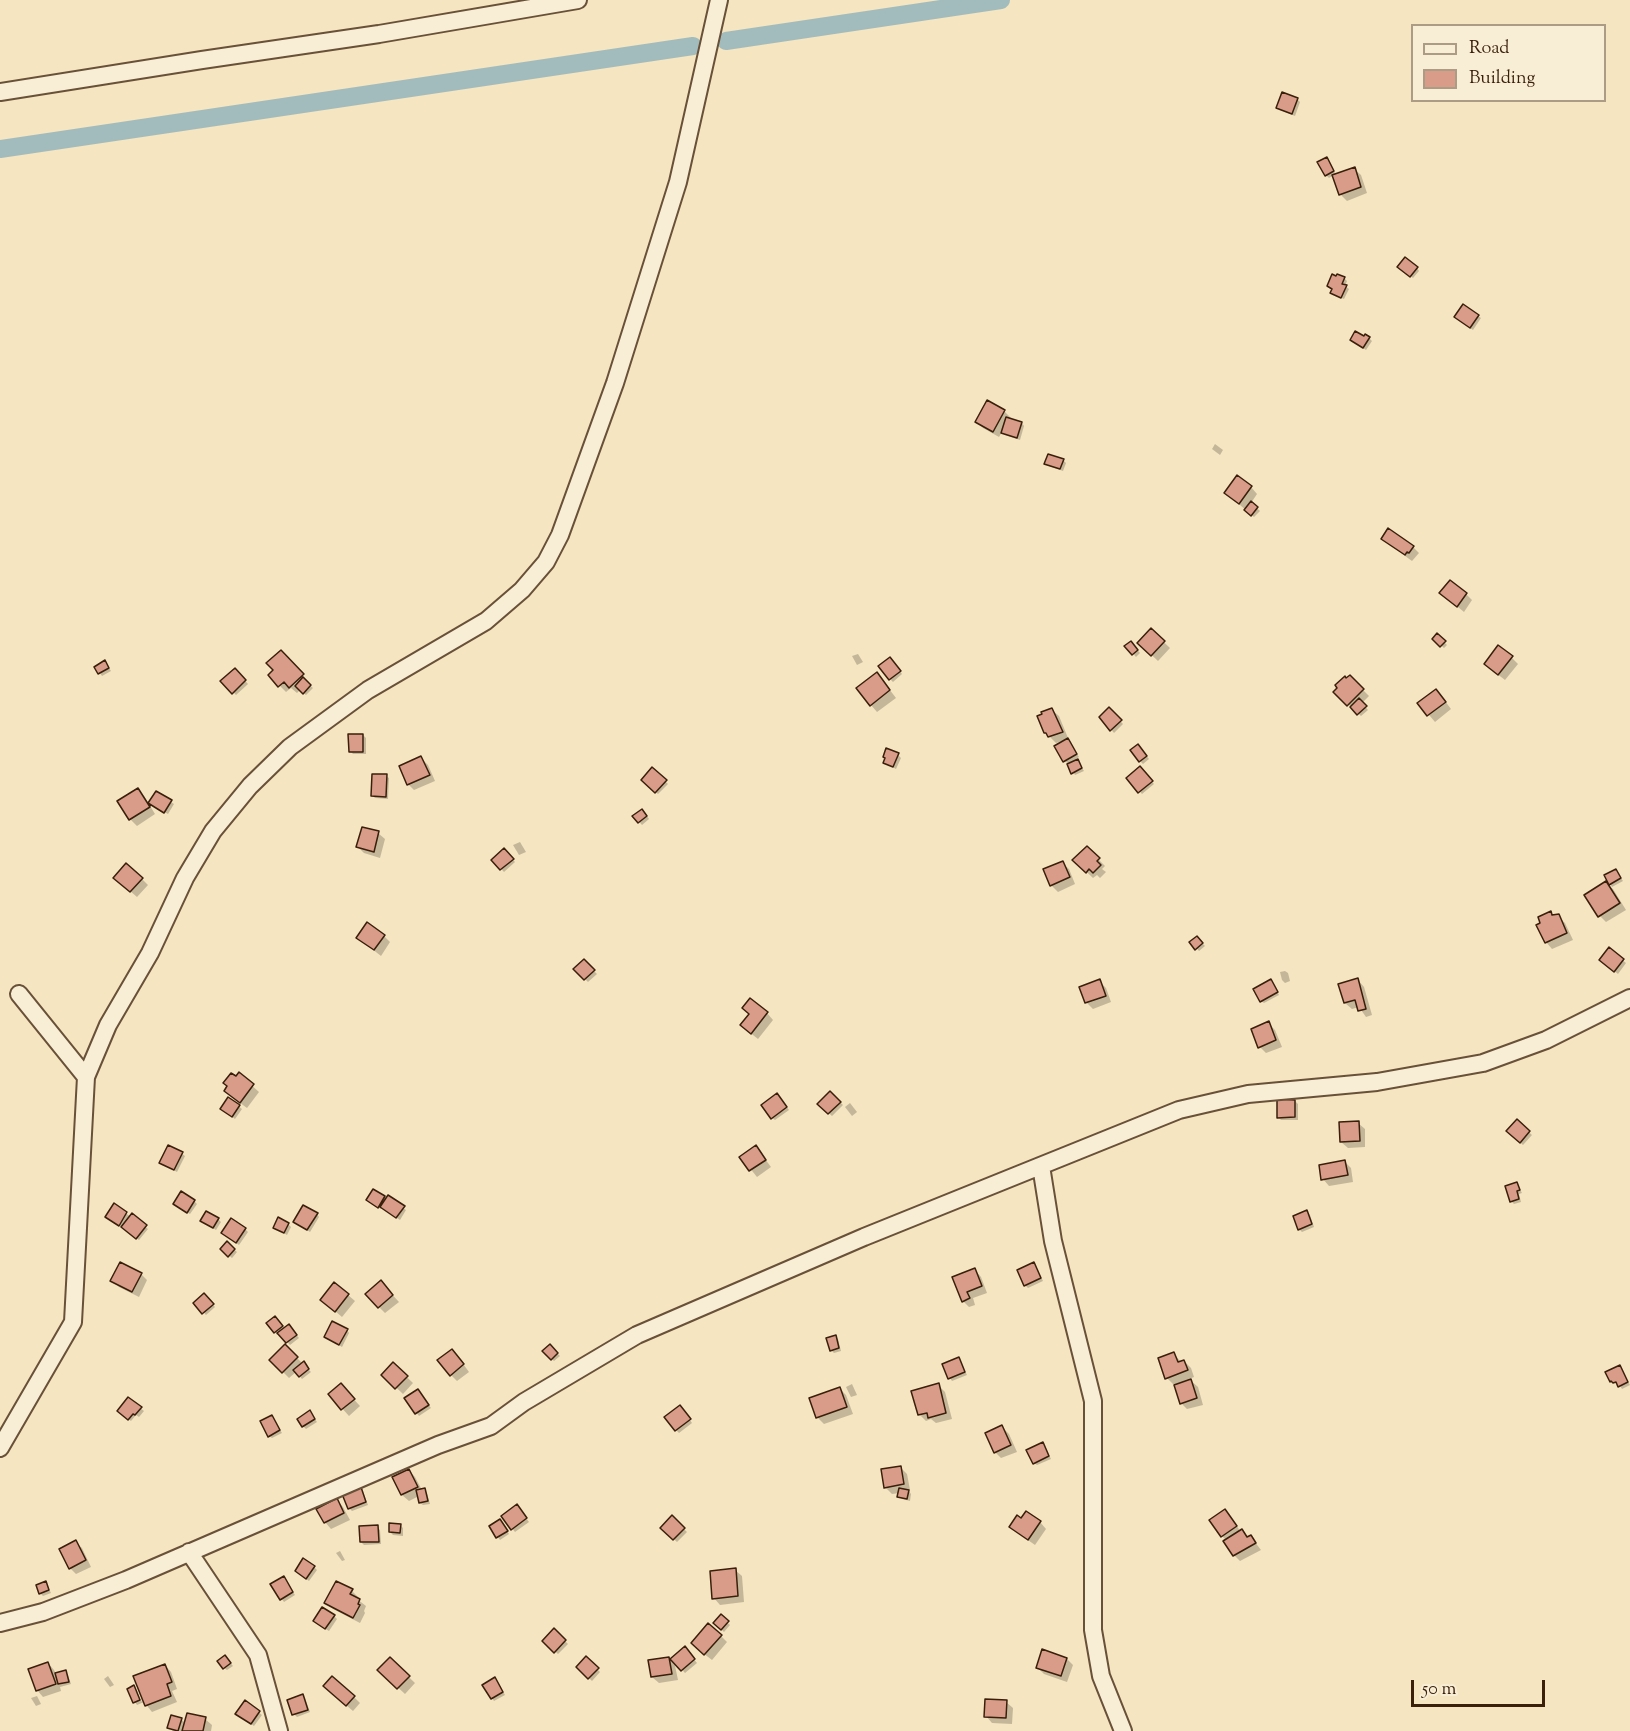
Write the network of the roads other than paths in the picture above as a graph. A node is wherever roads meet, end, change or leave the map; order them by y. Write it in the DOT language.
graph roads {
  1 [pos="578,0"];
  2 [pos="719,0"];
  3 [pos="0,92"];
  4 [pos="19,994"];
  5 [pos="1630,998"];
  6 [pos="86,1077"];
  7 [pos="1041,1166"];
  8 [pos="0,1448"];
  9 [pos="189,1552"];
  10 [pos="0,1623"];
  11 [pos="279,1731"];
  12 [pos="1123,1731"];
  1 -- 3 [label="street"];
  2 -- 6 [label="street"];
  4 -- 6 [label="street"];
  5 -- 7 [label="street"];
  6 -- 8 [label="street"];
  7 -- 9 [label="street"];
  7 -- 12 [label="street"];
  9 -- 10 [label="street"];
  9 -- 11 [label="street"];
}
